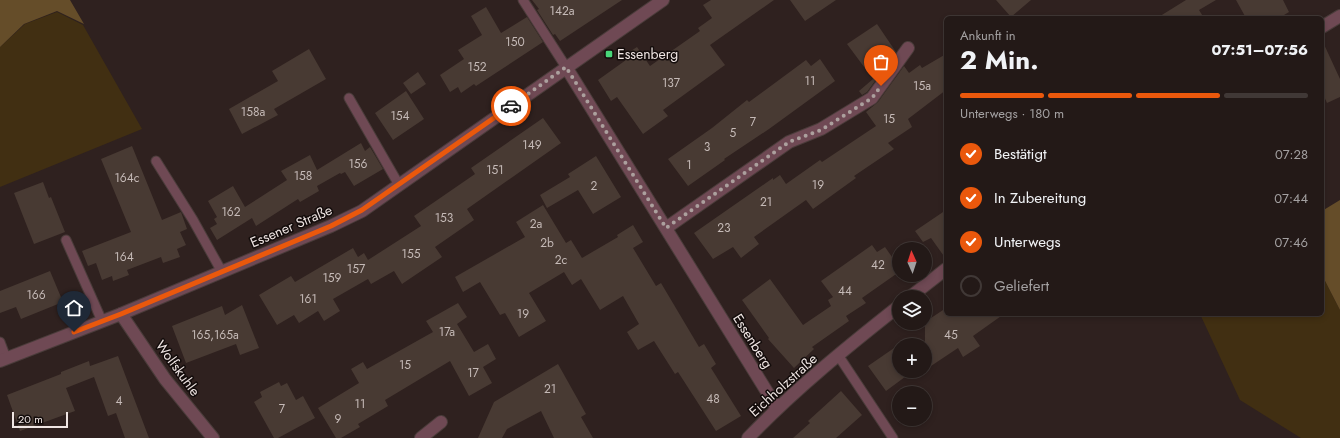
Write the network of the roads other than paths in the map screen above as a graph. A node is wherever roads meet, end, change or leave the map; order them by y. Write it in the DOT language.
graph roads {
  1 [pos="523,0"];
  2 [pos="663,0"];
  3 [pos="1340,16"];
  4 [pos="1324,26"];
  5 [pos="908,48"];
  6 [pos="566,67"];
  7 [pos="349,98"];
  8 [pos="156,161"];
  9 [pos="399,185"];
  10 [pos="666,228"];
  11 [pos="66,240"];
  12 [pos="944,271"];
  13 [pos="222,272"];
  14 [pos="919,290"];
  15 [pos="892,312"];
  16 [pos="121,314"];
  17 [pos="102,321"];
  18 [pos="0,342"];
  19 [pos="838,355"];
  20 [pos="3,359"];
  21 [pos="776,408"];
  22 [pos="441,422"];
  23 [pos="213,438"];
  24 [pos="421,438"];
  25 [pos="748,438"];
  26 [pos="893,438"];
  1 -- 6 [label="lane"];
  2 -- 6 [label="street, Essener Straße"];
  3 -- 4 [label="street"];
  5 -- 10 [label="street"];
  6 -- 9 [label="street, Essener Straße"];
  6 -- 10 [label="street, Essenberg"];
  7 -- 9 [label="lane"];
  8 -- 13 [label="lane"];
  9 -- 13 [label="street, Essener Straße"];
  10 -- 21 [label="street, Essenberg"];
  11 -- 17 [label="lane"];
  12 -- 14 [label="street"];
  13 -- 16 [label="street, Essener Straße"];
  15 -- 19 [label="street, Eichholzstraße"];
  16 -- 17 [label="street, Essener Straße"];
  16 -- 23 [label="street, Wolfskuhle"];
  17 -- 20 [label="street, Essener Straße"];
  18 -- 20 [label="lane"];
  19 -- 21 [label="street, Eichholzstraße"];
  19 -- 26 [label="lane, Eichholzstraße"];
  21 -- 25 [label="street, Eichholzstraße"];
  22 -- 24 [label="street"];
}
